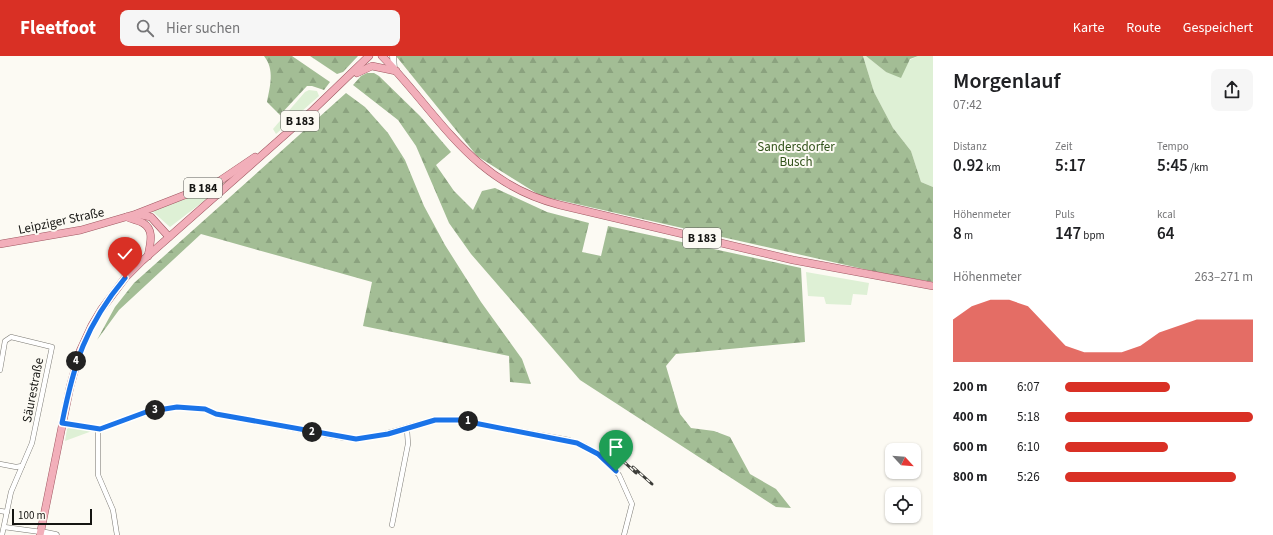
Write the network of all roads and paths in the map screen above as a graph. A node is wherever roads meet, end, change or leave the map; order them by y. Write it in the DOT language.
graph roads {
  1 [pos="369,56"];
  2 [pos="382,56"];
  3 [pos="393,56"];
  4 [pos="395,70"];
  5 [pos="350,75"];
  6 [pos="264,153"];
  7 [pos="136,214"];
  8 [pos="128,217"];
  9 [pos="169,237"];
  10 [pos="0,244"];
  11 [pos="148,256"];
  12 [pos="933,286"];
  13 [pos="0,370"];
  14 [pos="62,423"];
  15 [pos="98,429"];
  16 [pos="407,429"];
  17 [pos="0,464"];
  18 [pos="22,466"];
  19 [pos="0,511"];
  20 [pos="6,512"];
  21 [pos="392,525"];
  22 [pos="4,527"];
  23 [pos="41,534"];
  24 [pos="2,535"];
  25 [pos="56,535"];
  26 [pos="117,535"];
  27 [pos="624,535"];
  1 -- 5 [label="main road, B 183"];
  2 -- 4 [label="main road, B 183"];
  3 -- 4 [label="street"];
  4 -- 5 [label="main road, B 183"];
  4 -- 12 [label="main road, B 183"];
  5 -- 6 [label="main road, B 183"];
  6 -- 7 [label="main road, B 184"];
  6 -- 9 [label="main road, B 183"];
  7 -- 8 [label="main road, B 184"];
  7 -- 9 [label="main road"];
  8 -- 10 [label="main road, Leipziger Straße / B 184"];
  8 -- 11 [label="main road"];
  9 -- 11 [label="main road, B 183"];
  11 -- 14 [label="main road, B 183"];
  13 -- 18 [label="street, Säurestraße"];
  14 -- 15 [label="street"];
  14 -- 23 [label="main road, B 183"];
  15 -- 16 [label="street"];
  15 -- 26 [label="street"];
  16 -- 21 [label="street"];
  16 -- 27 [label="street"];
  17 -- 18 [label="street"];
  18 -- 20 [label="street, Säurestraße"];
  19 -- 20 [label="street"];
  20 -- 22 [label="street, Säurestraße"];
  22 -- 23 [label="street"];
  22 -- 24 [label="street, Säurestraße"];
  23 -- 25 [label="street"];
}
